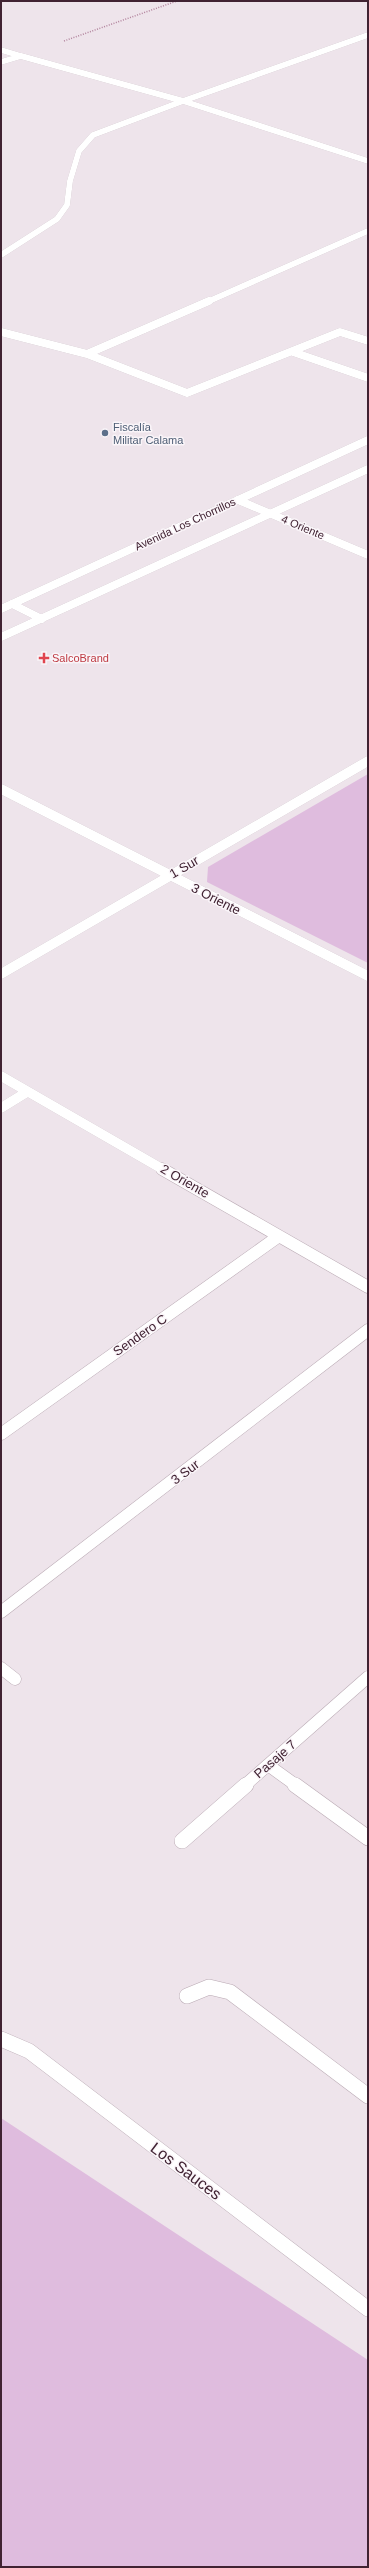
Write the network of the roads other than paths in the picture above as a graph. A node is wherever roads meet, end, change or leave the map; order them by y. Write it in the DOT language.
graph roads {
  1 [pos="368,34"];
  2 [pos="1,50"];
  3 [pos="21,56"];
  4 [pos="1,62"];
  5 [pos="183,101"];
  6 [pos="368,161"];
  7 [pos="368,231"];
  8 [pos="1,255"];
  9 [pos="1,332"];
  10 [pos="368,341"];
  11 [pos="293,352"];
  12 [pos="87,354"];
  13 [pos="368,378"];
  14 [pos="368,440"];
  15 [pos="368,469"];
  16 [pos="238,500"];
  17 [pos="271,514"];
  18 [pos="368,555"];
  19 [pos="12,604"];
  20 [pos="1,609"];
  21 [pos="42,619"];
  22 [pos="1,637"];
  23 [pos="368,761"];
  24 [pos="1,789"];
  25 [pos="170,876"];
  26 [pos="1,974"];
  27 [pos="368,976"];
  28 [pos="1,1076"];
  29 [pos="27,1092"];
  30 [pos="1,1108"];
  31 [pos="280,1236"];
  32 [pos="368,1287"];
  33 [pos="368,1330"];
  34 [pos="1,1434"];
  35 [pos="1,1612"];
  36 [pos="1,1668"];
  37 [pos="368,1677"];
  38 [pos="15,1680"];
  39 [pos="268,1765"];
  40 [pos="368,1838"];
  41 [pos="182,1841"];
  42 [pos="187,1996"];
  43 [pos="1,2039"];
  44 [pos="368,2096"];
  45 [pos="368,2308"];
  1 -- 5 [label="street"];
  2 -- 3 [label="street"];
  3 -- 4 [label="street"];
  3 -- 5 [label="street"];
  5 -- 6 [label="street"];
  5 -- 8 [label="street"];
  7 -- 12 [label="street"];
  9 -- 12 [label="street"];
  10 -- 11 [label="street"];
  11 -- 12 [label="street"];
  11 -- 13 [label="street"];
  14 -- 16 [label="street, Avenida Los Chorrillos"];
  15 -- 17 [label="street, Avenida Los Chorrillos"];
  16 -- 17 [label="street, 4 Oriente"];
  16 -- 19 [label="street, Avenida Los Chorrillos"];
  17 -- 18 [label="street, 4 Oriente"];
  17 -- 21 [label="street, Avenida Los Chorrillos"];
  19 -- 20 [label="street, Avenida Los Chorrillos"];
  19 -- 21 [label="street"];
  21 -- 22 [label="street, Avenida Los Chorrillos"];
  23 -- 25 [label="street, 1 Sur"];
  24 -- 25 [label="street, 3 Oriente"];
  25 -- 26 [label="street, 1 Sur"];
  25 -- 27 [label="street, 3 Oriente"];
  28 -- 29 [label="street, 2 Oriente"];
  29 -- 30 [label="street"];
  29 -- 31 [label="street, 2 Oriente"];
  31 -- 32 [label="street, 2 Oriente"];
  31 -- 34 [label="street, Sendero C"];
  33 -- 35 [label="street, 3 Sur"];
  36 -- 38 [label="street"];
  37 -- 39 [label="street, Pasaje 7"];
  39 -- 40 [label="street"];
  39 -- 41 [label="street, Pasaje 7"];
  42 -- 44 [label="street"];
  43 -- 45 [label="street, Los Sauces"];
}
